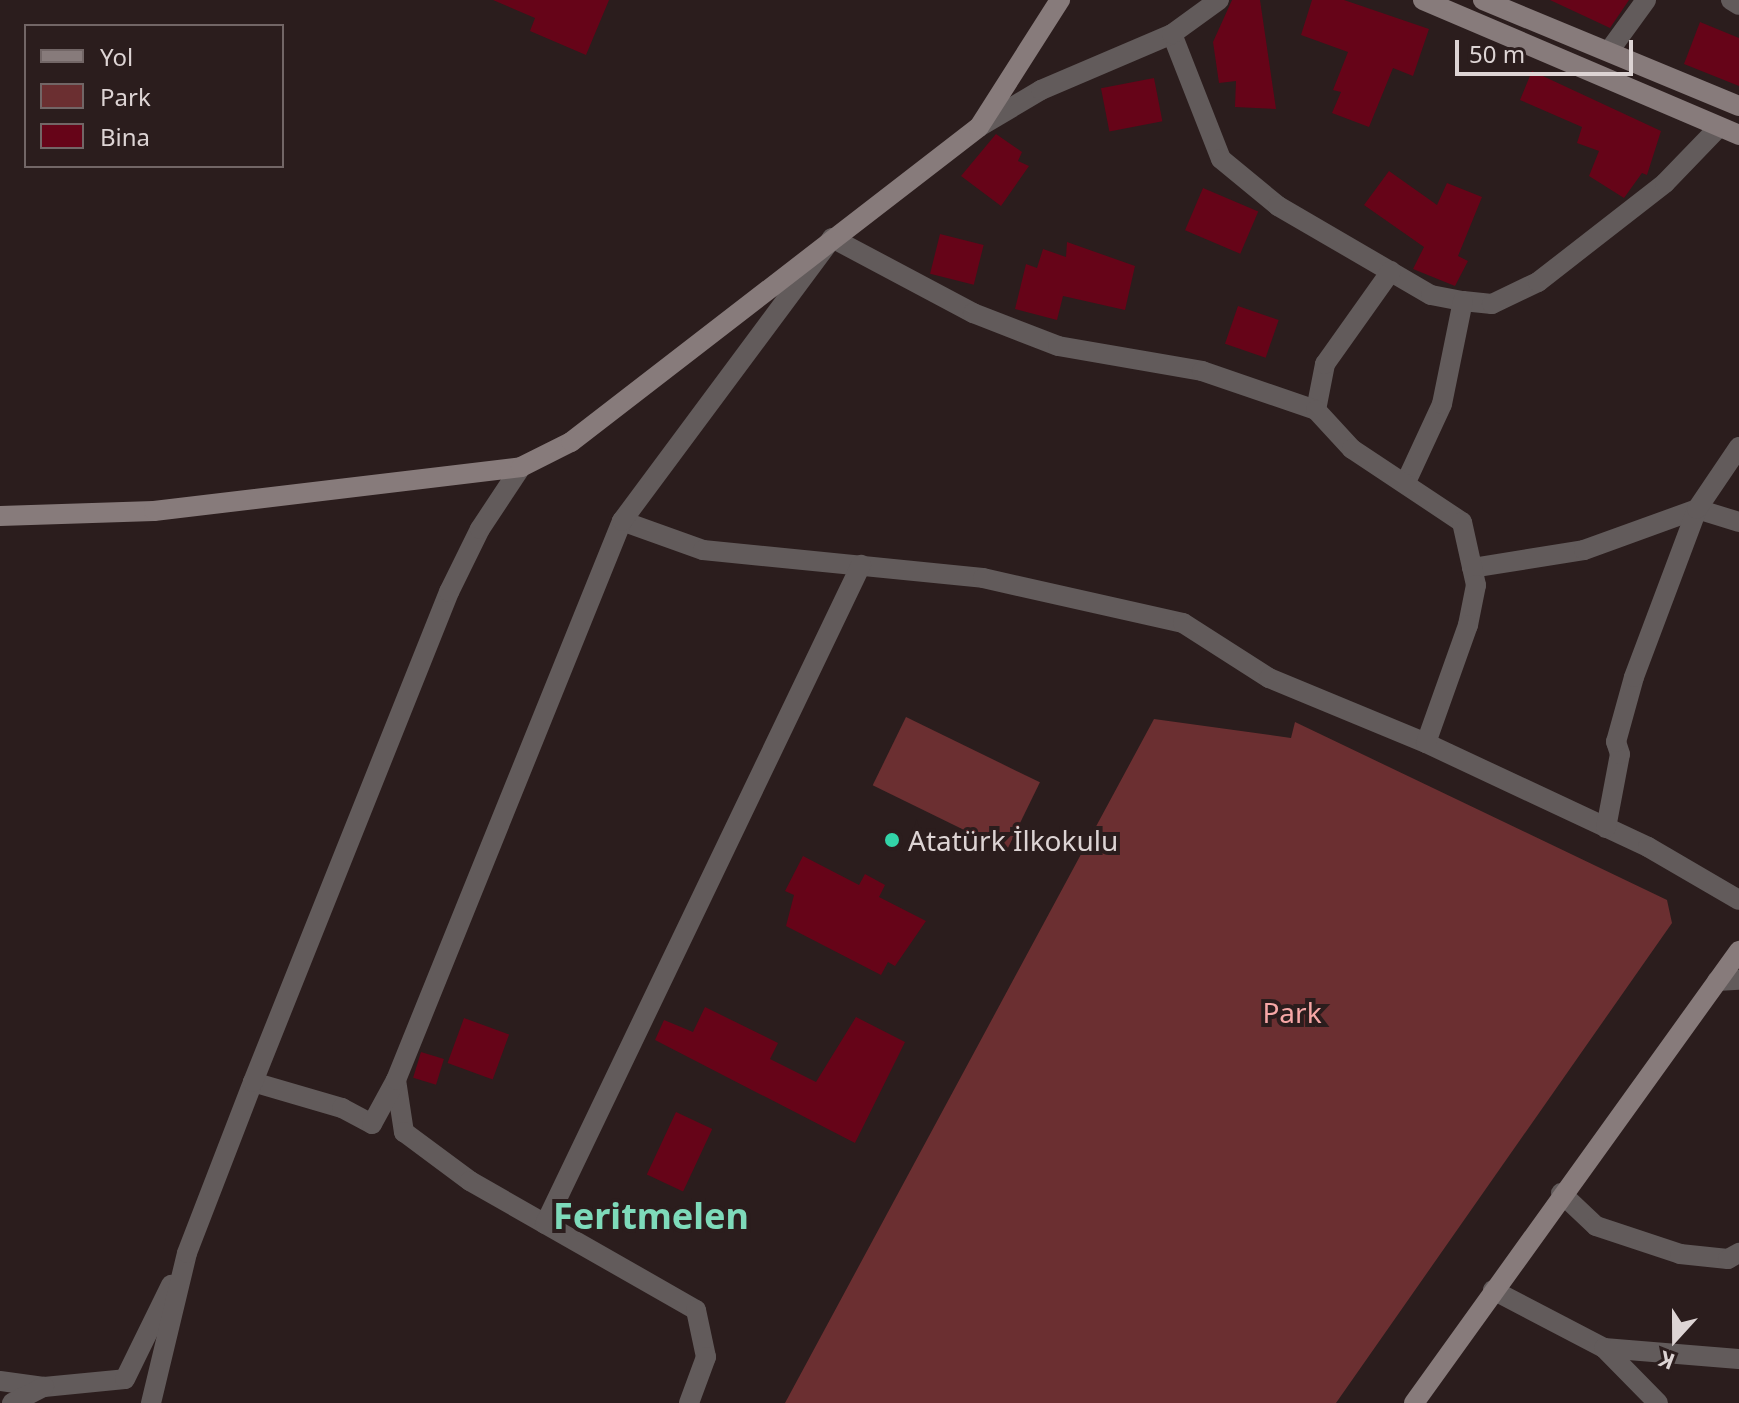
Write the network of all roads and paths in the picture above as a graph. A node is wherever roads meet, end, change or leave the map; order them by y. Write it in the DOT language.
graph roads {
  1 [pos="1060,0"];
  2 [pos="1219,0"];
  3 [pos="1423,0"];
  4 [pos="1483,0"];
  5 [pos="1646,0"];
  6 [pos="1731,0"];
  7 [pos="1739,5"];
  8 [pos="1172,34"];
  9 [pos="1609,51"];
  10 [pos="1739,106"];
  11 [pos="979,127"];
  12 [pos="1719,127"];
  13 [pos="1739,135"];
  14 [pos="832,238"];
  15 [pos="1391,271"];
  16 [pos="1463,301"];
  17 [pos="1316,410"];
  18 [pos="1739,447"];
  19 [pos="521,467"];
  20 [pos="1406,482"];
  21 [pos="1697,509"];
  22 [pos="0,516"];
  23 [pos="622,521"];
  24 [pos="1739,522"];
  25 [pos="861,565"];
  26 [pos="1472,568"];
  27 [pos="1426,743"];
  28 [pos="1606,828"];
  29 [pos="1739,900"];
  30 [pos="1739,951"];
  31 [pos="1739,980"];
  32 [pos="1717,981"];
  33 [pos="396,1080"];
  34 [pos="253,1082"];
  35 [pos="1561,1193"];
  36 [pos="545,1224"];
  37 [pos="187,1253"];
  38 [pos="1739,1253"];
  39 [pos="1493,1290"];
  40 [pos="1604,1348"];
  41 [pos="1739,1359"];
  42 [pos="0,1381"];
  43 [pos="44,1387"];
  44 [pos="12,1403"];
  45 [pos="151,1403"];
  46 [pos="689,1403"];
  47 [pos="1414,1403"];
  48 [pos="1658,1403"];
  1 -- 11 [label="street"];
  2 -- 8 [label="street"];
  3 -- 12 [label="street"];
  4 -- 9 [label="street"];
  5 -- 9 [label="street"];
  6 -- 7 [label="street"];
  8 -- 11 [label="street"];
  8 -- 15 [label="street"];
  9 -- 10 [label="street"];
  11 -- 14 [label="street"];
  12 -- 13 [label="street"];
  12 -- 16 [label="street"];
  14 -- 17 [label="street"];
  14 -- 19 [label="street"];
  14 -- 23 [label="street"];
  15 -- 16 [label="street"];
  15 -- 17 [label="street"];
  16 -- 20 [label="street"];
  17 -- 20 [label="street"];
  18 -- 21 [label="street"];
  19 -- 22 [label="street"];
  19 -- 34 [label="street"];
  20 -- 26 [label="street"];
  21 -- 24 [label="street"];
  21 -- 26 [label="street"];
  21 -- 28 [label="street"];
  23 -- 25 [label="street"];
  23 -- 33 [label="street"];
  25 -- 27 [label="street"];
  25 -- 36 [label="street"];
  26 -- 27 [label="street"];
  27 -- 28 [label="street"];
  28 -- 29 [label="street"];
  30 -- 32 [label="street"];
  31 -- 32 [label="street"];
  32 -- 35 [label="street"];
  33 -- 34 [label="street"];
  33 -- 36 [label="street"];
  34 -- 37 [label="street"];
  35 -- 38 [label="street"];
  35 -- 39 [label="street"];
  36 -- 46 [label="street"];
  37 -- 43 [label="street"];
  37 -- 45 [label="street"];
  39 -- 40 [label="street"];
  39 -- 47 [label="street"];
  40 -- 41 [label="street"];
  40 -- 48 [label="street"];
  42 -- 43 [label="street"];
  43 -- 44 [label="street"];
}
